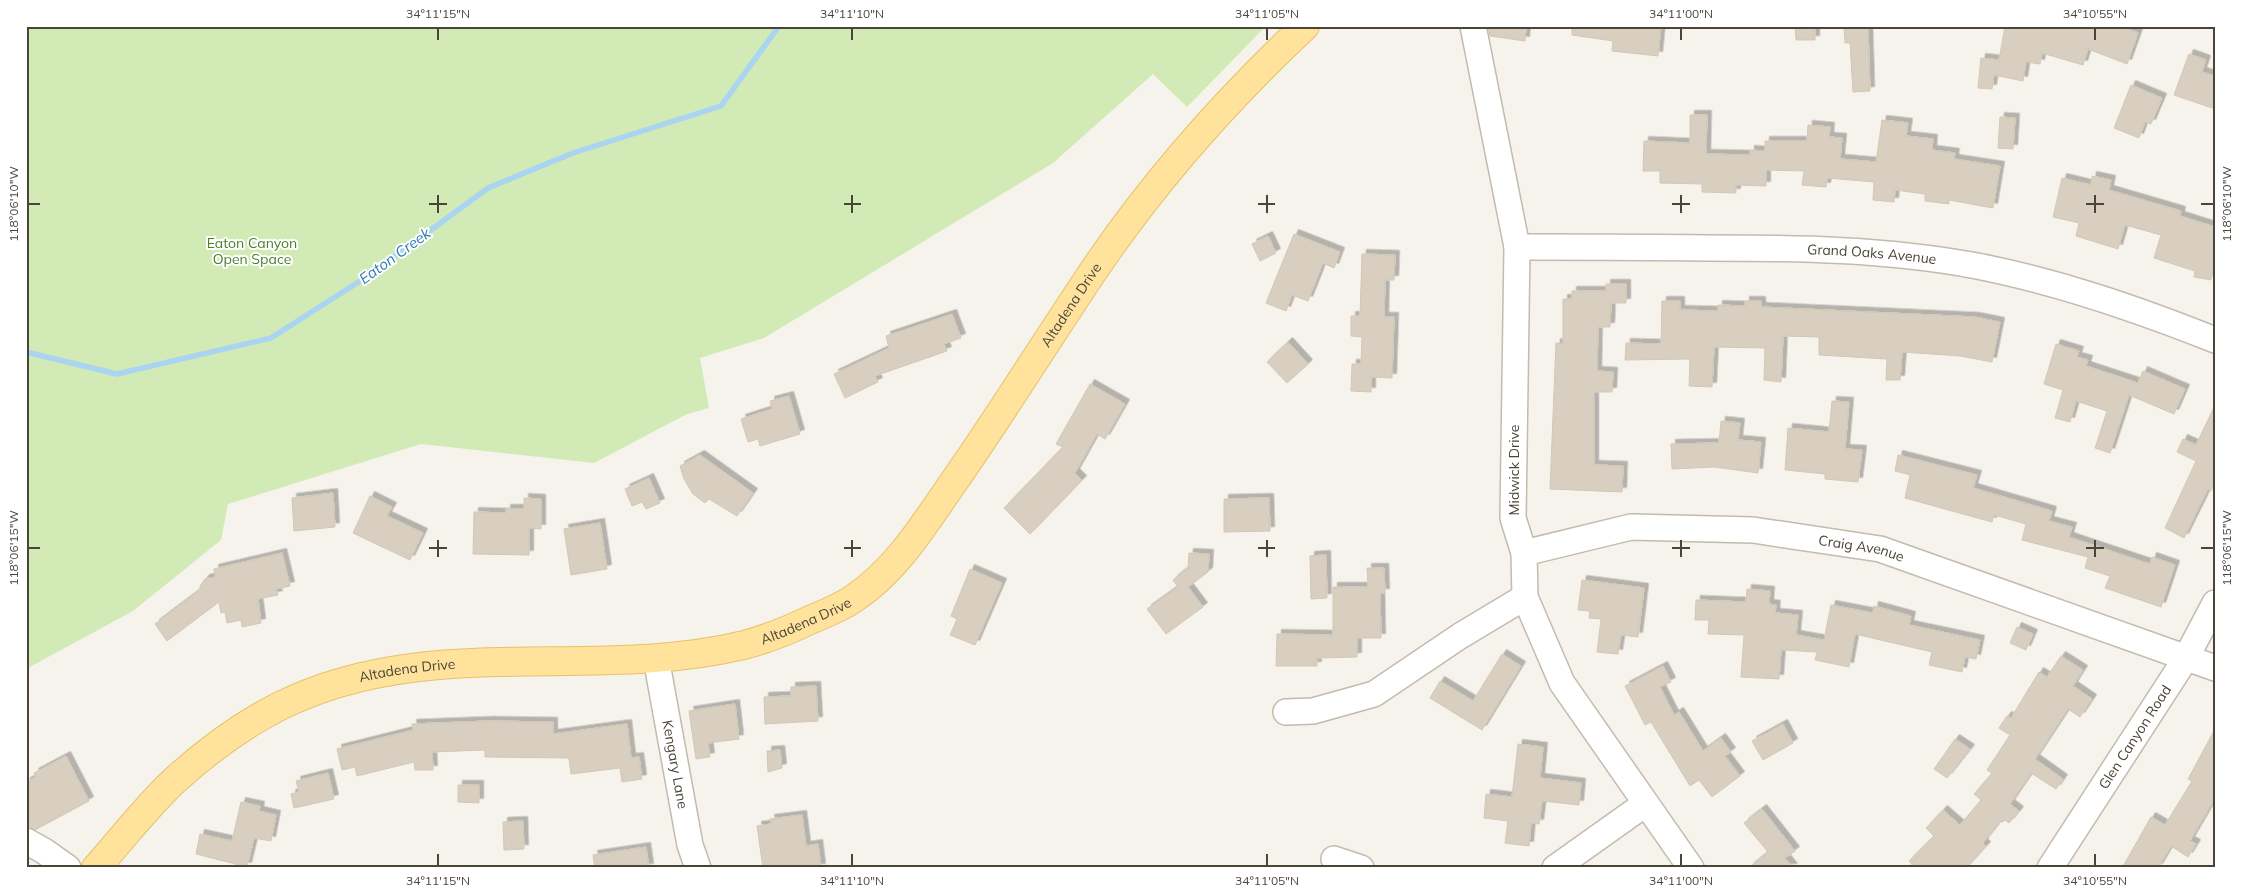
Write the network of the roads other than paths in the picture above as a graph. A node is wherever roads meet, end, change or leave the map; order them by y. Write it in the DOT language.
graph roads {
  1 [pos="1305,26"];
  2 [pos="1473,26"];
  3 [pos="1517,247"];
  4 [pos="2215,340"];
  5 [pos="1524,553"];
  6 [pos="1525,597"];
  7 [pos="2215,603"];
  8 [pos="656,658"];
  9 [pos="2186,658"];
  10 [pos="2215,668"];
  11 [pos="1286,712"];
  12 [pos="1645,804"];
  13 [pos="26,841"];
  14 [pos="1334,859"];
  15 [pos="68,868"];
  16 [pos="96,868"];
  17 [pos="698,868"];
  18 [pos="1360,868"];
  19 [pos="1555,868"];
  20 [pos="1691,868"];
  21 [pos="2050,868"];
  1 -- 8 [label="main road, Altadena Drive"];
  2 -- 3 [label="street, Midwick Drive"];
  3 -- 4 [label="street, Grand Oaks Avenue"];
  3 -- 5 [label="street, Midwick Drive"];
  5 -- 6 [label="street, Midwick Drive"];
  5 -- 9 [label="street, Craig Avenue"];
  6 -- 11 [label="street"];
  6 -- 12 [label="street, Midwick Drive"];
  7 -- 9 [label="street, Glen Canyon Road"];
  8 -- 16 [label="main road, Altadena Drive"];
  8 -- 17 [label="street, Kengary Lane"];
  9 -- 10 [label="street, Craig Avenue"];
  9 -- 21 [label="street, Glen Canyon Road"];
  12 -- 19 [label="street"];
  12 -- 20 [label="street, Midwick Drive"];
  13 -- 15 [label="street"];
  14 -- 18 [label="street"];
}
